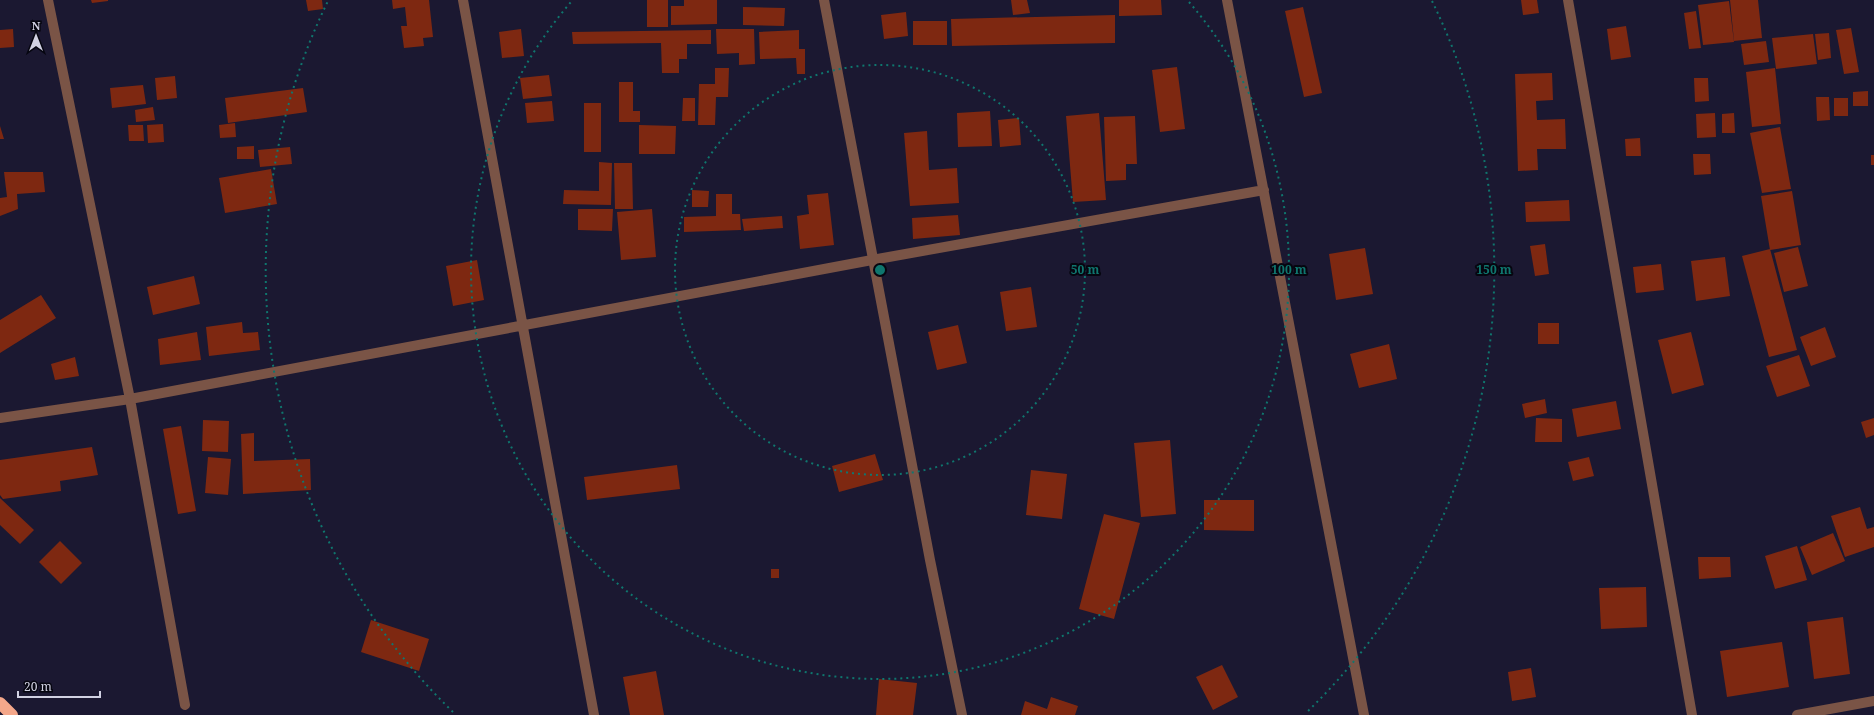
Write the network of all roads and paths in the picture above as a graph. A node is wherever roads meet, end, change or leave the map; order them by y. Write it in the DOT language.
graph roads {
  1 [pos="48,0"];
  2 [pos="463,0"];
  3 [pos="824,0"];
  4 [pos="1227,0"];
  5 [pos="1568,0"];
  6 [pos="1264,190"];
  7 [pos="872,260"];
  8 [pos="523,326"];
  9 [pos="130,398"];
  10 [pos="0,418"];
  11 [pos="1874,701"];
  12 [pos="0,703"];
  13 [pos="185,705"];
  14 [pos="12,715"];
  15 [pos="594,715"];
  16 [pos="962,715"];
  17 [pos="1364,715"];
  18 [pos="1692,715"];
  19 [pos="1797,715"];
  1 -- 9 [label="street"];
  2 -- 8 [label="street"];
  3 -- 7 [label="street"];
  4 -- 6 [label="street"];
  5 -- 18 [label="street"];
  6 -- 7 [label="street"];
  6 -- 17 [label="street"];
  7 -- 8 [label="street"];
  7 -- 16 [label="street"];
  8 -- 9 [label="street"];
  8 -- 15 [label="street"];
  9 -- 10 [label="street"];
  9 -- 13 [label="street"];
  11 -- 19 [label="street"];
  12 -- 14 [label="highway"];
}
